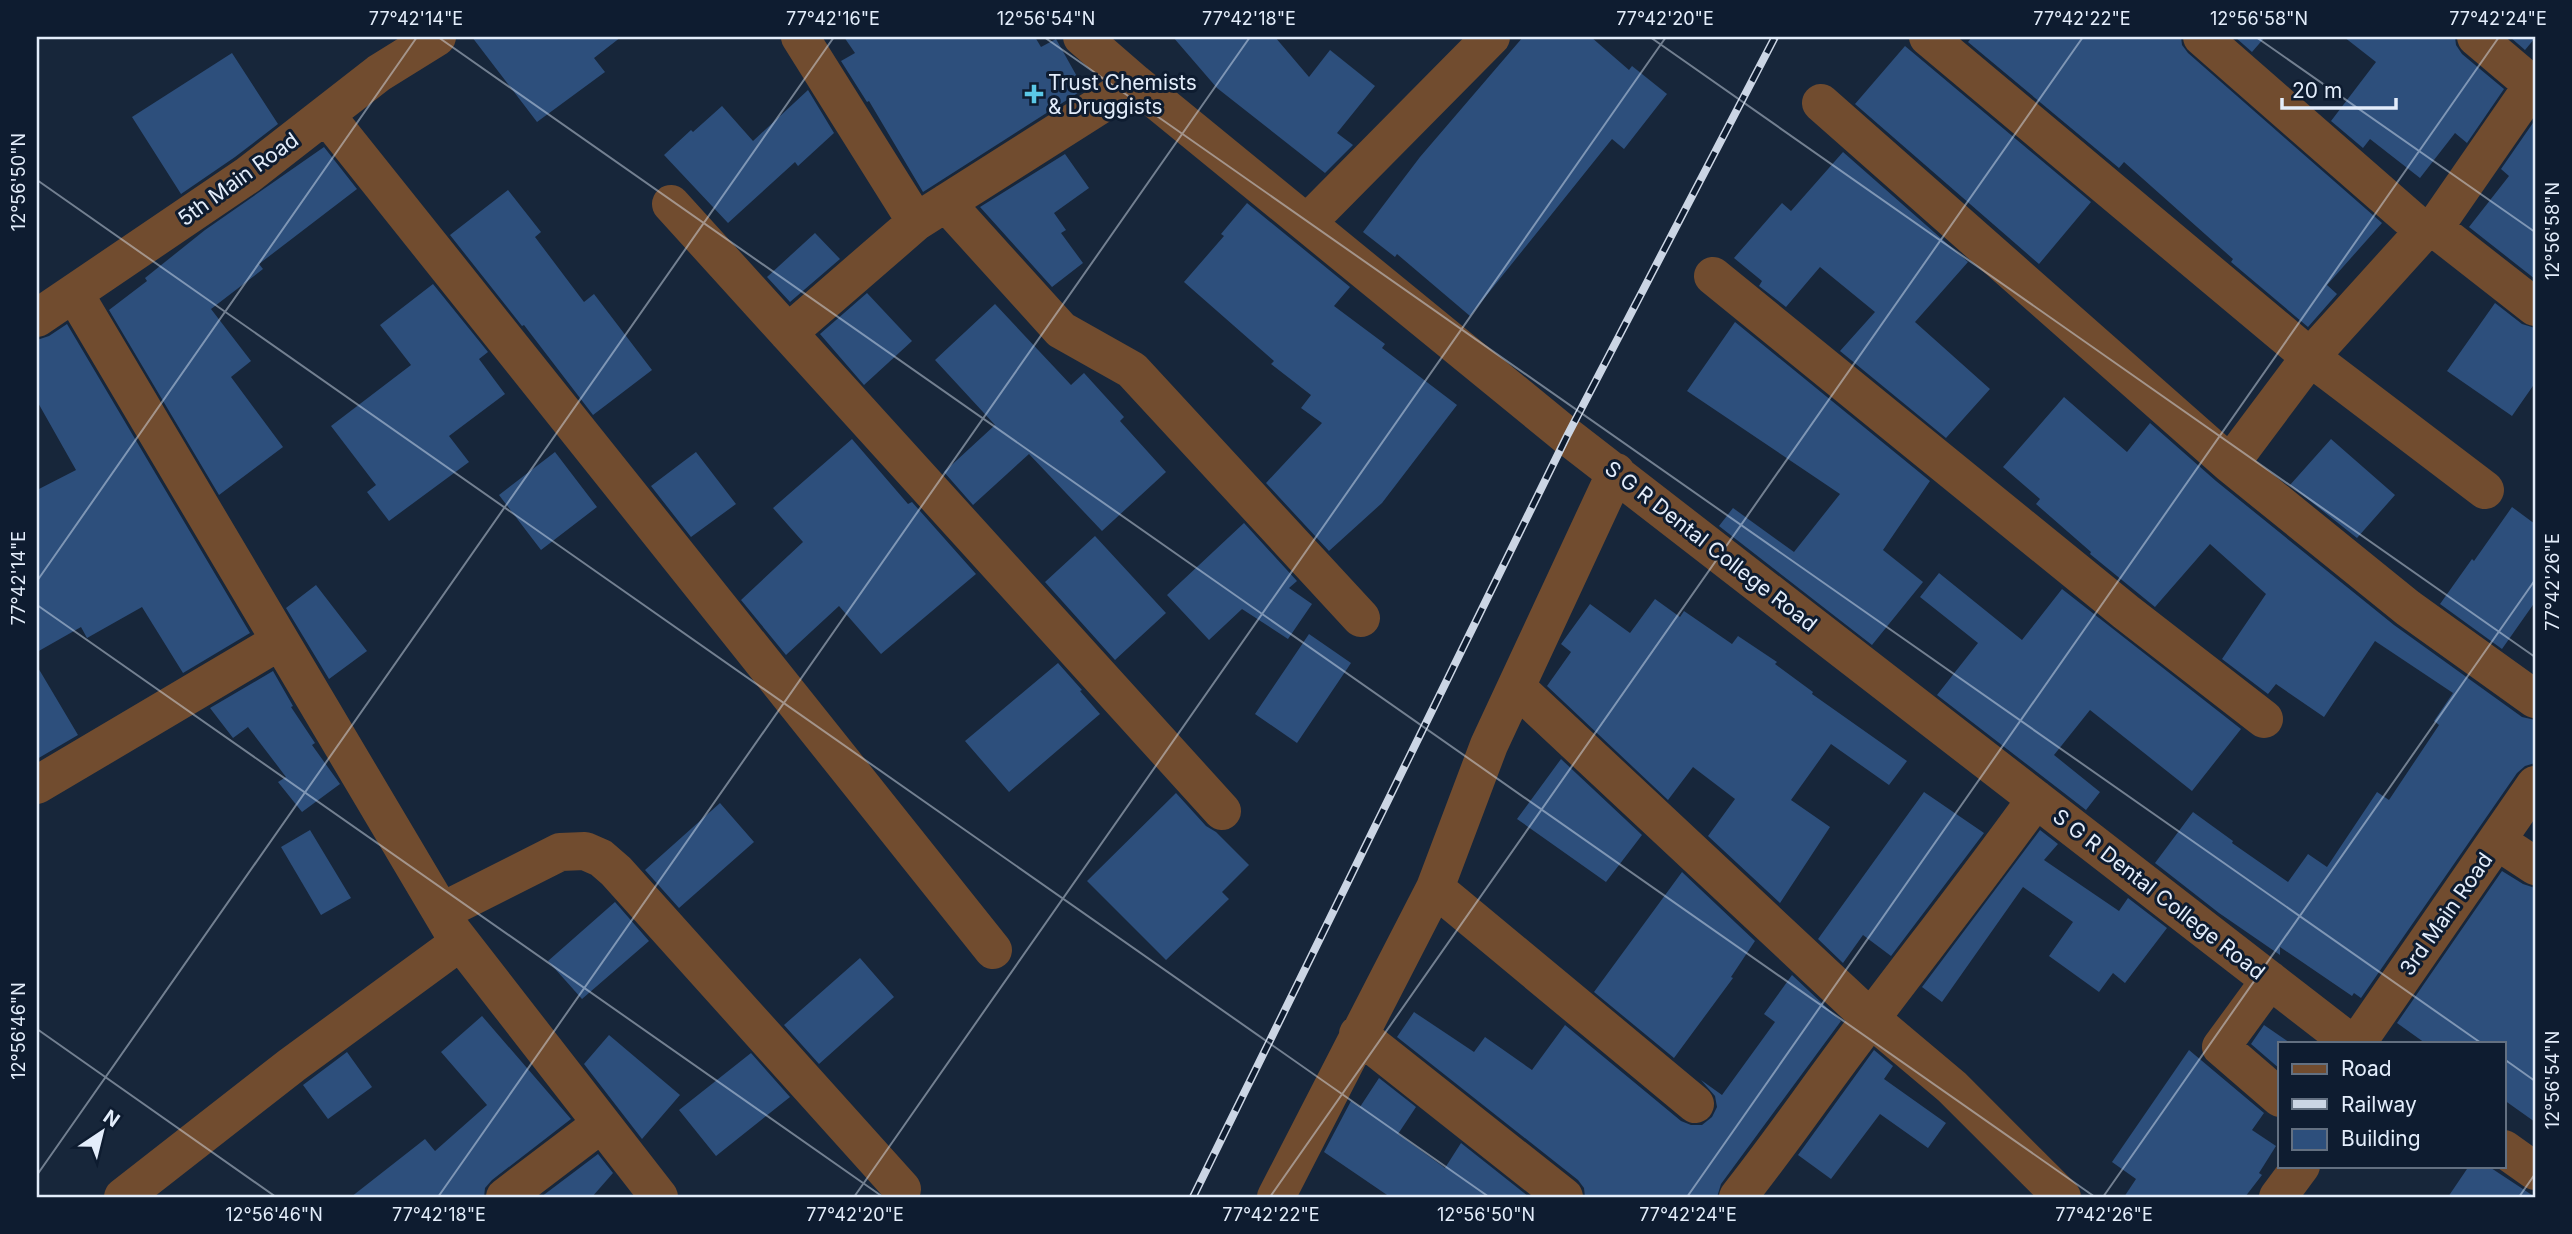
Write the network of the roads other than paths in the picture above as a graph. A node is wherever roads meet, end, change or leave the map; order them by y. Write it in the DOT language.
graph roads {
  1 [pos="436,37"];
  2 [pos="800,37"];
  3 [pos="1082,37"];
  4 [pos="1491,37"];
  5 [pos="1928,37"];
  6 [pos="2203,37"];
  7 [pos="2476,37"];
  8 [pos="1135,83"];
  9 [pos="2534,85"];
  10 [pos="1821,103"];
  11 [pos="326,115"];
  12 [pos="671,204"];
  13 [pos="931,212"];
  14 [pos="1307,223"];
  15 [pos="2429,230"];
  16 [pos="1713,276"];
  17 [pos="74,293"];
  18 [pos="2535,307"];
  19 [pos="37,318"];
  20 [pos="788,333"];
  21 [pos="2310,356"];
  22 [pos="2230,464"];
  23 [pos="1616,472"];
  24 [pos="2484,490"];
  25 [pos="1361,618"];
  26 [pos="280,641"];
  27 [pos="1516,687"];
  28 [pos="2535,699"];
  29 [pos="2264,719"];
  30 [pos="37,785"];
  31 [pos="2535,785"];
  32 [pos="2036,799"];
  33 [pos="1223,811"];
  34 [pos="2497,841"];
  35 [pos="2535,866"];
  36 [pos="1435,888"];
  37 [pos="450,927"];
  38 [pos="993,950"];
  39 [pos="2270,980"];
  40 [pos="1870,1018"];
  41 [pos="1359,1034"];
  42 [pos="2350,1042"];
  43 [pos="2358,1042"];
  44 [pos="2278,1096"];
  45 [pos="1695,1104"];
  46 [pos="601,1124"];
  47 [pos="2506,1150"];
  48 [pos="2300,1168"];
  49 [pos="2535,1171"];
  50 [pos="902,1189"];
  51 [pos="123,1197"];
  52 [pos="505,1197"];
  53 [pos="659,1197"];
  54 [pos="1276,1197"];
  55 [pos="1564,1197"];
  56 [pos="1738,1197"];
  57 [pos="2062,1197"];
  58 [pos="2278,1197"];
  1 -- 11 [label="street, 5th Main Road"];
  2 -- 13 [label="street"];
  3 -- 8 [label="street, S G R Dental College Road"];
  4 -- 14 [label="street"];
  5 -- 21 [label="street"];
  6 -- 15 [label="street"];
  7 -- 9 [label="street"];
  8 -- 13 [label="street"];
  8 -- 14 [label="street, S G R Dental College Road"];
  9 -- 15 [label="street"];
  10 -- 22 [label="street"];
  11 -- 17 [label="street, 5th Main Road"];
  11 -- 38 [label="street"];
  12 -- 20 [label="street"];
  13 -- 20 [label="street"];
  13 -- 25 [label="street"];
  14 -- 23 [label="street, S G R Dental College Road"];
  15 -- 18 [label="street"];
  15 -- 21 [label="street"];
  16 -- 29 [label="street"];
  17 -- 19 [label="street, 5th Main Road"];
  17 -- 26 [label="street"];
  20 -- 33 [label="street"];
  21 -- 22 [label="street"];
  21 -- 24 [label="street"];
  22 -- 28 [label="street"];
  23 -- 27 [label="street"];
  23 -- 32 [label="street, S G R Dental College Road"];
  26 -- 30 [label="street"];
  26 -- 37 [label="street"];
  27 -- 36 [label="street"];
  27 -- 40 [label="street"];
  31 -- 34 [label="street, 3rd Main Road"];
  32 -- 39 [label="street, S G R Dental College Road"];
  32 -- 40 [label="street"];
  34 -- 35 [label="street"];
  34 -- 43 [label="street, 3rd Main Road"];
  36 -- 41 [label="street"];
  36 -- 45 [label="street"];
  37 -- 46 [label="street"];
  37 -- 50 [label="street"];
  37 -- 51 [label="street"];
  39 -- 42 [label="street, S G R Dental College Road"];
  39 -- 44 [label="street"];
  40 -- 56 [label="street"];
  40 -- 57 [label="street"];
  41 -- 54 [label="street"];
  41 -- 55 [label="street"];
  46 -- 52 [label="street"];
  46 -- 53 [label="street"];
  47 -- 49 [label="street"];
  48 -- 58 [label="street"];
}
